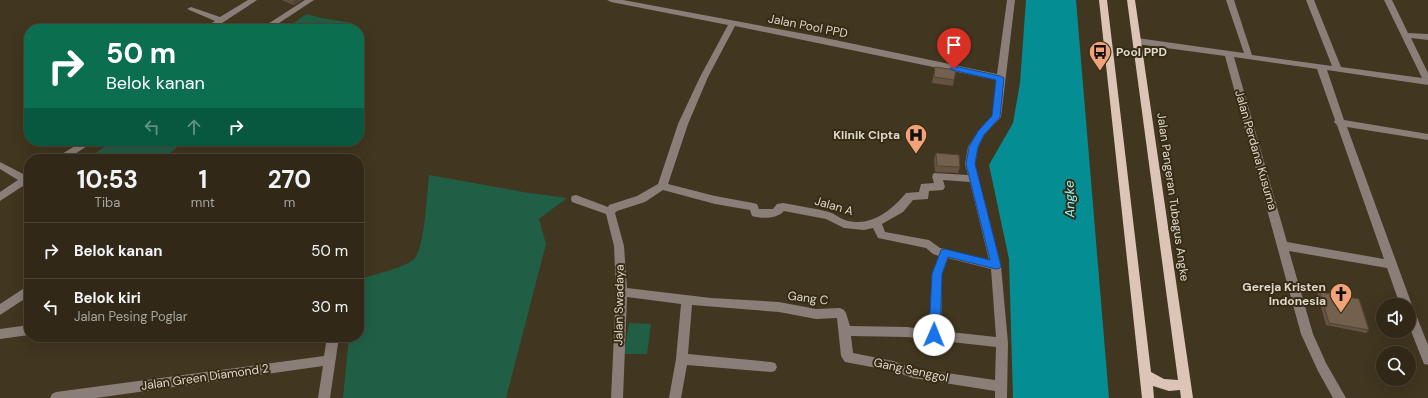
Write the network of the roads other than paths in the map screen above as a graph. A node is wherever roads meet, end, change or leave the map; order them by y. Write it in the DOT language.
graph roads {
  1 [pos="253,0"];
  2 [pos="310,0"];
  3 [pos="611,0"];
  4 [pos="1011,0"];
  5 [pos="1103,0"];
  6 [pos="1131,0"];
  7 [pos="1230,0"];
  8 [pos="1310,0"];
  9 [pos="1388,0"];
  10 [pos="191,9"];
  11 [pos="221,20"];
  12 [pos="215,24"];
  13 [pos="272,24"];
  14 [pos="732,24"];
  15 [pos="1406,35"];
  16 [pos="1428,37"];
  17 [pos="1137,41"];
  18 [pos="1229,54"];
  19 [pos="1249,57"];
  20 [pos="1321,67"];
  21 [pos="1338,70"];
  22 [pos="1000,78"];
  23 [pos="1428,82"];
  24 [pos="1339,122"];
  25 [pos="1428,136"];
  26 [pos="82,146"];
  27 [pos="68,154"];
  28 [pos="0,165"];
  29 [pos="24,177"];
  30 [pos="975,179"];
  31 [pos="24,180"];
  32 [pos="662,186"];
  33 [pos="0,197"];
  34 [pos="576,199"];
  35 [pos="610,212"];
  36 [pos="876,223"];
  37 [pos="1283,246"];
  38 [pos="945,253"];
  39 [pos="1391,264"];
  40 [pos="996,266"];
  41 [pos="622,292"];
  42 [pos="24,293"];
  43 [pos="1403,298"];
  44 [pos="687,300"];
  45 [pos="0,310"];
  46 [pos="1416,330"];
  47 [pos="24,331"];
  48 [pos="845,331"];
  49 [pos="0,334"];
  50 [pos="934,335"];
  51 [pos="332,342"];
  52 [pos="1002,343"];
  53 [pos="682,359"];
  54 [pos="330,360"];
  55 [pos="1428,360"];
  56 [pos="771,367"];
  57 [pos="1145,374"];
  58 [pos="1185,384"];
  59 [pos="1001,392"];
  60 [pos="56,398"];
  61 [pos="324,398"];
  62 [pos="617,398"];
  63 [pos="675,398"];
  64 [pos="1148,398"];
  65 [pos="1187,398"];
  66 [pos="1340,398"];
  1 -- 11 [label="street"];
  2 -- 13 [label="street"];
  3 -- 14 [label="street, Jalan Pool PPD"];
  4 -- 22 [label="street"];
  5 -- 57 [label="main road"];
  6 -- 17 [label="main road, Jalan Pangeran Tubagus Angke"];
  7 -- 19 [label="street"];
  8 -- 21 [label="street"];
  9 -- 15 [label="street"];
  10 -- 11 [label="street"];
  11 -- 12 [label="street"];
  14 -- 22 [label="street, Jalan Pool PPD"];
  14 -- 32 [label="street"];
  15 -- 16 [label="street"];
  15 -- 23 [label="street"];
  17 -- 18 [label="street"];
  17 -- 58 [label="main road, Jalan Pangeran Tubagus Angke"];
  18 -- 19 [label="street"];
  18 -- 37 [label="street, Jalan Perdana Kusuma"];
  19 -- 20 [label="street"];
  20 -- 21 [label="street"];
  20 -- 24 [label="street"];
  21 -- 23 [label="street"];
  22 -- 30 [label="street"];
  24 -- 25 [label="street"];
  24 -- 39 [label="street"];
  26 -- 27 [label="street"];
  28 -- 29 [label="street"];
  30 -- 36 [label="street, Jalan A"];
  30 -- 40 [label="street"];
  31 -- 33 [label="street"];
  32 -- 35 [label="street"];
  32 -- 36 [label="street, Jalan A"];
  34 -- 35 [label="street"];
  35 -- 41 [label="street, Jalan Swadaya"];
  36 -- 38 [label="street"];
  37 -- 39 [label="street"];
  37 -- 66 [label="street, Jalan Perdana Kusuma"];
  38 -- 40 [label="street"];
  38 -- 50 [label="street"];
  39 -- 43 [label="street"];
  40 -- 52 [label="street"];
  41 -- 44 [label="street, Gang C"];
  41 -- 62 [label="street, Jalan Swadaya"];
  42 -- 45 [label="street"];
  44 -- 48 [label="street, Gang C"];
  44 -- 53 [label="street"];
  46 -- 55 [label="street"];
  47 -- 49 [label="street"];
  48 -- 50 [label="street"];
  48 -- 59 [label="street, Gang Senggol"];
  50 -- 52 [label="street"];
  51 -- 54 [label="street"];
  52 -- 59 [label="street"];
  53 -- 56 [label="street"];
  53 -- 63 [label="street"];
  54 -- 60 [label="street, Jalan Green Diamond 2"];
  54 -- 61 [label="street"];
  57 -- 58 [label="main road"];
  57 -- 64 [label="main road"];
  58 -- 65 [label="main road, Jalan Pangeran Tubagus Angke"];
}
